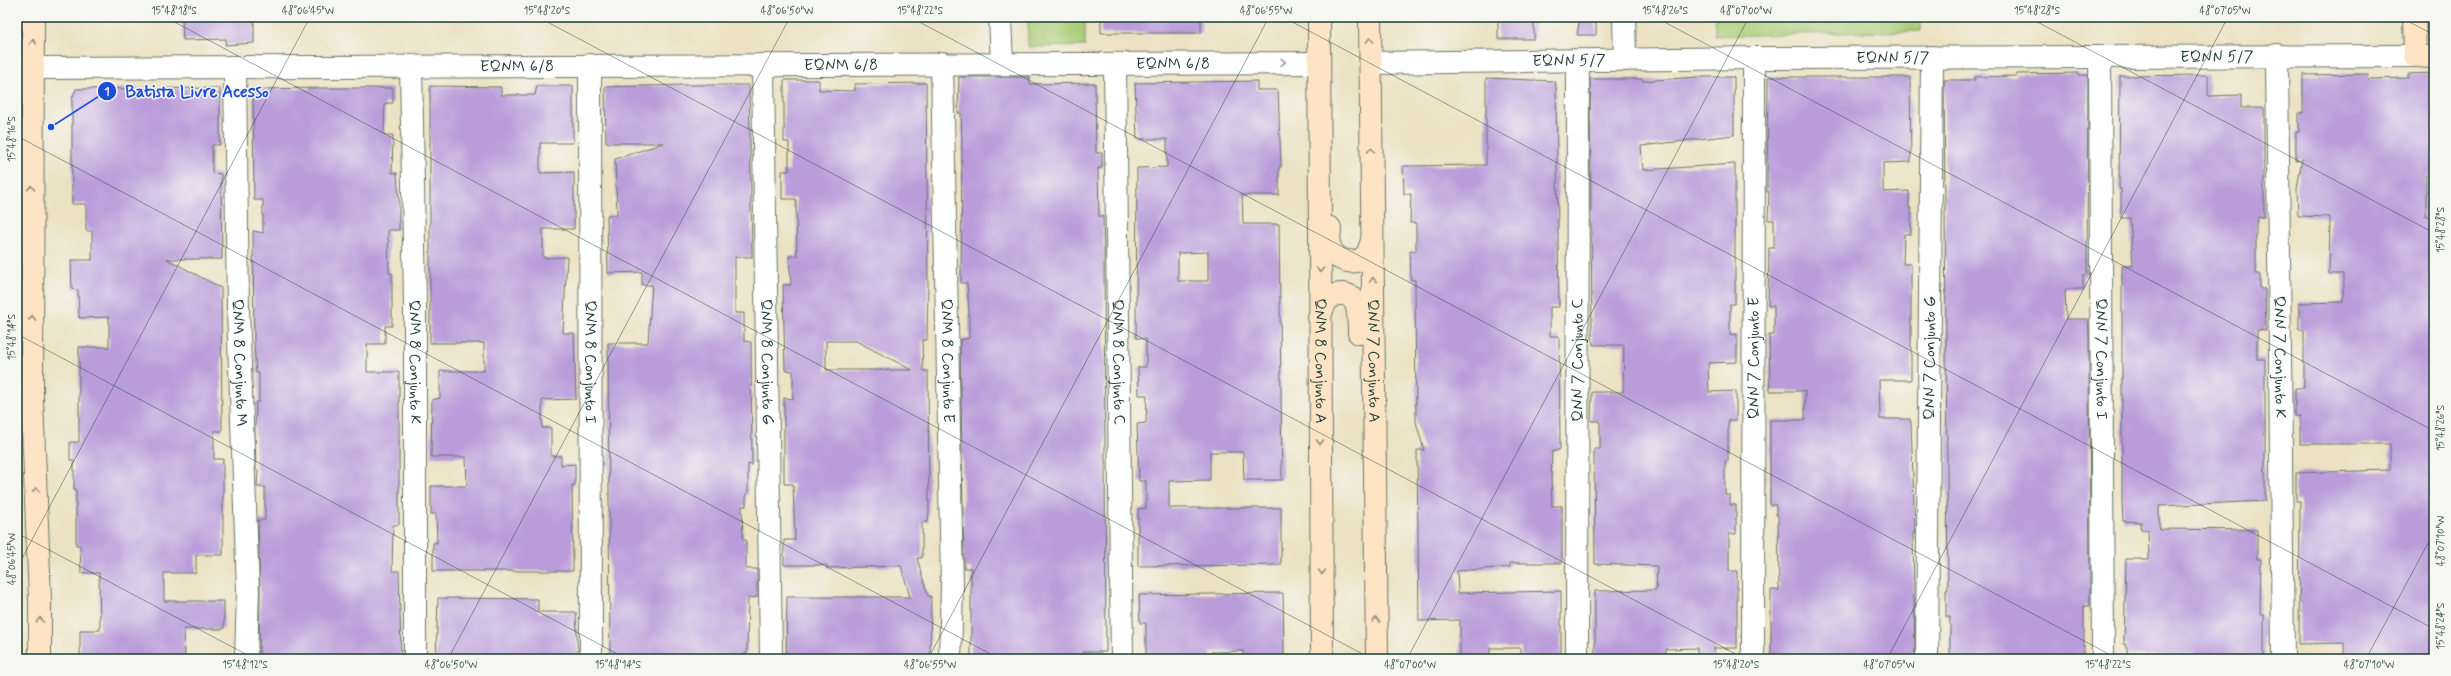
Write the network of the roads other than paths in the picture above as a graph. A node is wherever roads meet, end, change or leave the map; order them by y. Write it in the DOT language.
graph roads {
  1 [pos="33,17"];
  2 [pos="1000,17"];
  3 [pos="1319,17"];
  4 [pos="1370,17"];
  5 [pos="1624,17"];
  6 [pos="2414,17"];
  7 [pos="1319,54"];
  8 [pos="2277,55"];
  9 [pos="2425,56"];
  10 [pos="1932,57"];
  11 [pos="1754,58"];
  12 [pos="2100,58"];
  13 [pos="1625,60"];
  14 [pos="1578,61"];
  15 [pos="942,63"];
  16 [pos="1002,63"];
  17 [pos="1371,63"];
  18 [pos="1115,64"];
  19 [pos="411,65"];
  20 [pos="590,65"];
  21 [pos="763,65"];
  22 [pos="235,67"];
  23 [pos="33,68"];
  24 [pos="24,221"];
  25 [pos="1372,241"];
  26 [pos="17,267"];
  27 [pos="1319,317"];
  28 [pos="32,401"];
  29 [pos="1376,553"];
  30 [pos="40,659"];
  31 [pos="246,659"];
  32 [pos="415,659"];
  33 [pos="592,659"];
  34 [pos="771,659"];
  35 [pos="950,659"];
  36 [pos="1122,659"];
  37 [pos="1322,659"];
  38 [pos="1377,659"];
  39 [pos="1576,659"];
  40 [pos="1753,659"];
  41 [pos="1927,659"];
  42 [pos="2103,659"];
  43 [pos="2283,659"];
  23 -- 1 [label="main road, one-way"];
  2 -- 16 [label="street"];
  3 -- 7 [label="main road"];
  17 -- 4 [label="main road, QNN 7 Conjunto A, one-way"];
  5 -- 13 [label="street"];
  6 -- 9 [label="main road"];
  18 -- 7 [label="street, EQNM 6/8, one-way"];
  7 -- 25 [label="main road"];
  7 -- 27 [label="main road, QNM 8 Conjunto A, one-way"];
  8 -- 9 [label="street, EQNN 5/7"];
  8 -- 12 [label="street, EQNN 5/7"];
  8 -- 43 [label="street, QNN 7 Conjunto K"];
  10 -- 11 [label="street, EQNN 5/7"];
  10 -- 12 [label="street, EQNN 5/7"];
  10 -- 41 [label="street, QNN 7 Conjunto G"];
  11 -- 13 [label="street, EQNN 5/7"];
  11 -- 40 [label="street, QNN 7 Conjunto E"];
  12 -- 42 [label="street, QNN 7 Conjunto I"];
  13 -- 14 [label="street, EQNN 5/7"];
  14 -- 17 [label="street, EQNN 5/7"];
  14 -- 39 [label="street, QNN 7 Conjunto C"];
  15 -- 16 [label="street, EQNM 6/8"];
  15 -- 21 [label="street, EQNM 6/8"];
  15 -- 35 [label="street, QNM 8 Conjunto E"];
  16 -- 18 [label="street, EQNM 6/8"];
  25 -- 17 [label="main road, QNN 7 Conjunto A, one-way"];
  18 -- 36 [label="street, QNM 8 Conjunto C"];
  19 -- 20 [label="street, EQNM 6/8"];
  19 -- 22 [label="street, EQNM 6/8"];
  19 -- 32 [label="street, QNM 8 Conjunto K"];
  20 -- 21 [label="street, EQNM 6/8"];
  20 -- 33 [label="street, QNM 8 Conjunto I"];
  21 -- 34 [label="street, QNM 8 Conjunto G"];
  22 -- 23 [label="street, EQNM 6/8"];
  22 -- 31 [label="street, QNM 8 Conjunto M"];
  24 -- 23 [label="main road, one-way"];
  28 -- 24 [label="main road, one-way"];
  29 -- 25 [label="main road, QNN 7 Conjunto A, one-way"];
  26 -- 28 [label="main road"];
  27 -- 29 [label="main road"];
  27 -- 37 [label="main road, QNM 8 Conjunto A, one-way"];
  30 -- 28 [label="main road, one-way"];
  38 -- 29 [label="main road, QNN 7 Conjunto A, one-way"];
}
